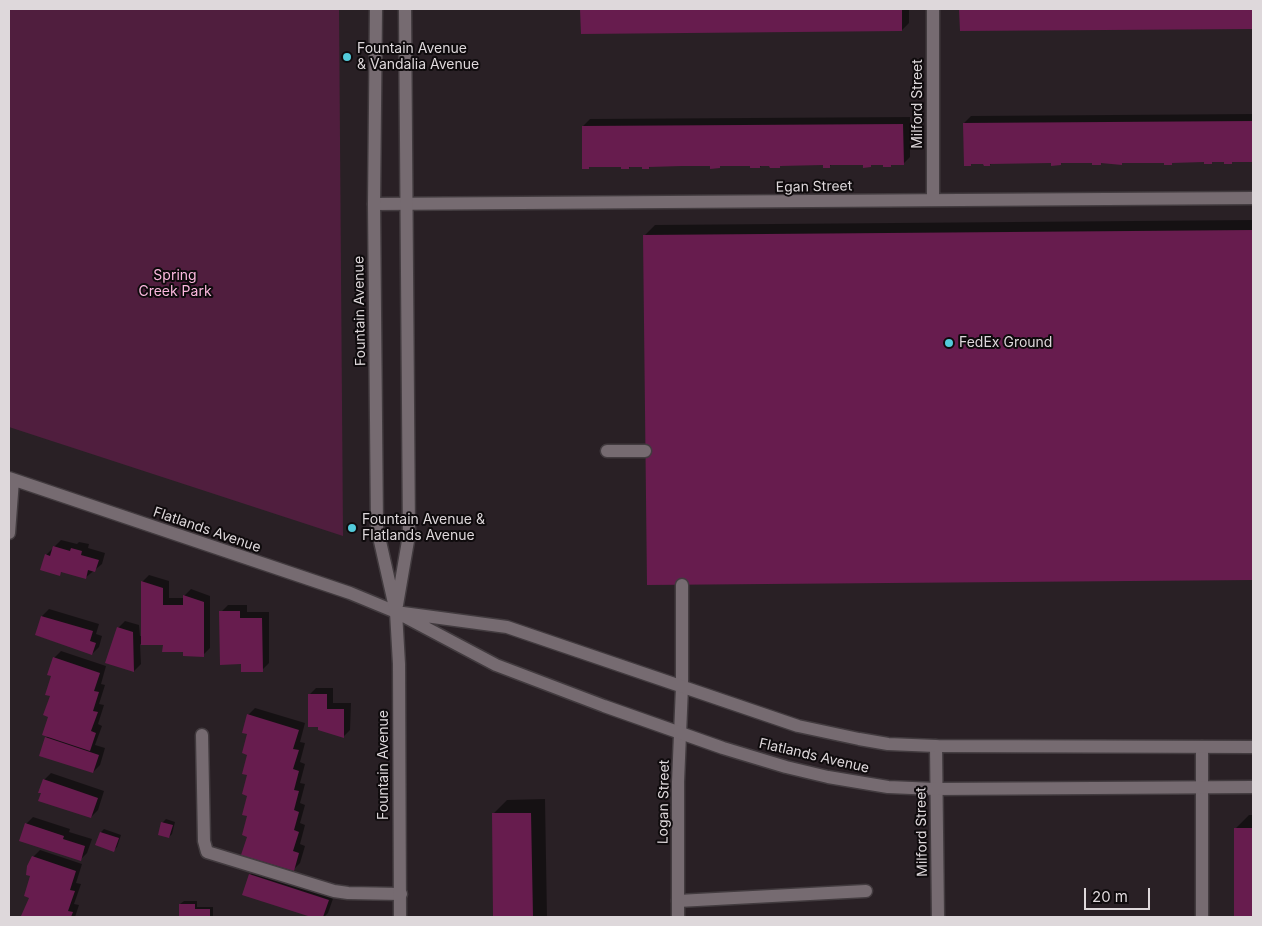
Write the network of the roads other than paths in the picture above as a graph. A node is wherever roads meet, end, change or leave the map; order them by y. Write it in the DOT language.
graph roads {
  1 [pos="376,9"];
  2 [pos="405,9"];
  3 [pos="933,9"];
  4 [pos="1253,198"];
  5 [pos="933,200"];
  6 [pos="374,204"];
  7 [pos="406,204"];
  8 [pos="607,451"];
  9 [pos="645,451"];
  10 [pos="11,479"];
  11 [pos="9,533"];
  12 [pos="682,585"];
  13 [pos="396,612"];
  14 [pos="682,687"];
  15 [pos="680,734"];
  16 [pos="202,735"];
  17 [pos="936,746"];
  18 [pos="1202,747"];
  19 [pos="1253,747"];
  20 [pos="1253,787"];
  21 [pos="1201,788"];
  22 [pos="936,789"];
  23 [pos="866,891"];
  24 [pos="401,894"];
  25 [pos="678,901"];
  26 [pos="400,917"];
  27 [pos="678,917"];
  28 [pos="938,917"];
  29 [pos="1202,917"];
  1 -- 6 [label="main road, Fountain Avenue"];
  2 -- 7 [label="main road, Fountain Avenue"];
  3 -- 5 [label="main road, Milford Street"];
  4 -- 5 [label="main road, Egan Street"];
  5 -- 7 [label="main road, Egan Street"];
  6 -- 7 [label="main road, Egan Street"];
  6 -- 13 [label="main road, Fountain Avenue"];
  7 -- 13 [label="main road, Fountain Avenue"];
  8 -- 9 [label="main road"];
  10 -- 11 [label="main road"];
  10 -- 13 [label="main road, Flatlands Avenue"];
  12 -- 14 [label="main road, Logan Street"];
  13 -- 14 [label="main road, Flatlands Avenue"];
  13 -- 15 [label="main road, Flatlands Avenue"];
  13 -- 24 [label="main road, Fountain Avenue"];
  14 -- 15 [label="main road, Logan Street"];
  14 -- 17 [label="main road, Flatlands Avenue"];
  15 -- 22 [label="main road, Flatlands Avenue"];
  15 -- 25 [label="main road, Logan Street"];
  16 -- 24 [label="main road"];
  17 -- 18 [label="main road, Flatlands Avenue"];
  17 -- 22 [label="main road, Milford Street"];
  18 -- 19 [label="main road, Flatlands Avenue"];
  18 -- 21 [label="main road"];
  20 -- 21 [label="main road, Flatlands Avenue"];
  21 -- 22 [label="main road, Flatlands Avenue"];
  21 -- 29 [label="main road"];
  22 -- 28 [label="main road, Milford Street"];
  23 -- 25 [label="main road"];
  24 -- 26 [label="main road, Fountain Avenue"];
  25 -- 27 [label="main road, Logan Street"];
}
